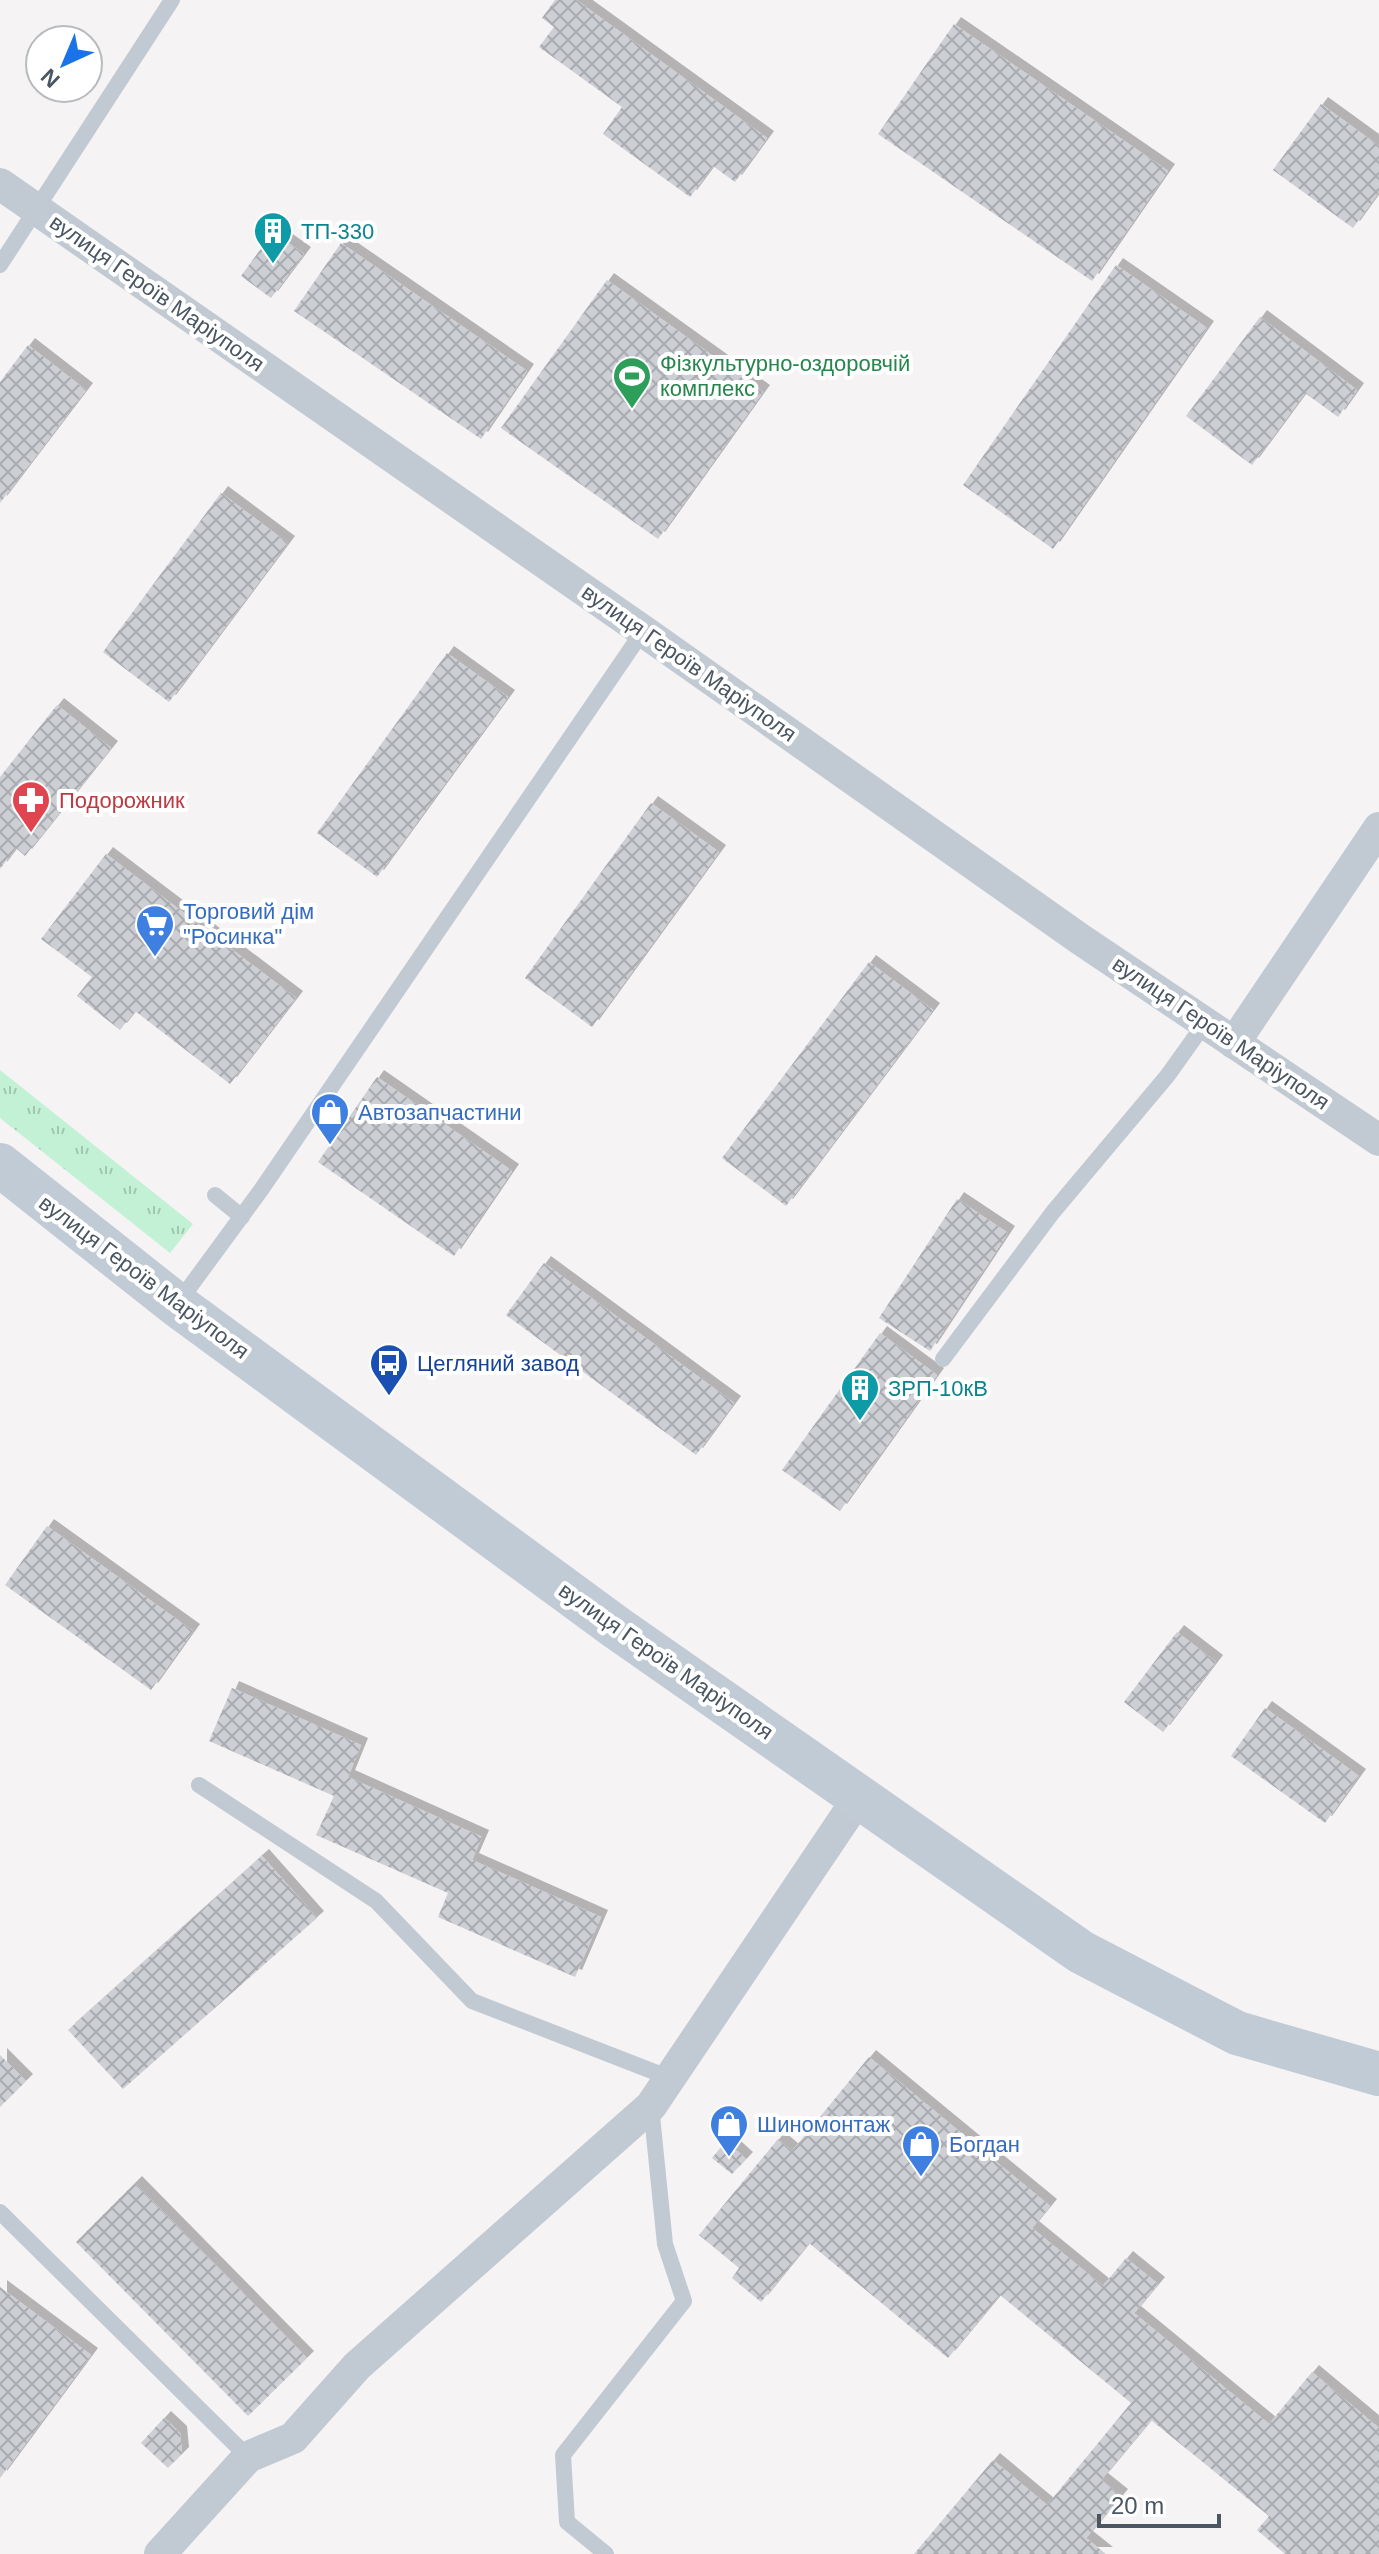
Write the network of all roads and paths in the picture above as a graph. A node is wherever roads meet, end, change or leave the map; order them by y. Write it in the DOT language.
graph roads {
  1 [pos="172,0"];
  2 [pos="0,184"];
  3 [pos="37,210"];
  4 [pos="0,265"];
  5 [pos="643,631"];
  6 [pos="1379,828"];
  7 [pos="1205,1023"];
  8 [pos="1234,1043"];
  9 [pos="1379,1140"];
  10 [pos="0,1165"];
  11 [pos="215,1195"];
  12 [pos="242,1217"];
  13 [pos="177,1305"];
  14 [pos="943,1359"];
  15 [pos="199,1785"];
  16 [pos="859,1797"];
  17 [pos="1379,2074"];
  18 [pos="670,2078"];
  19 [pos="651,2106"];
  20 [pos="0,2212"];
  21 [pos="248,2457"];
  22 [pos="160,2554"];
  23 [pos="606,2554"];
  1 -- 3 [label="lane"];
  2 -- 3 [label="street, вулиця Героїв Маріуполя"];
  3 -- 4 [label="lane"];
  3 -- 5 [label="street, вулиця Героїв Маріуполя"];
  5 -- 7 [label="street, вулиця Героїв Маріуполя"];
  5 -- 12 [label="lane"];
  6 -- 8 [label="street"];
  7 -- 8 [label="street, вулиця Героїв Маріуполя"];
  7 -- 14 [label="lane"];
  8 -- 9 [label="street, вулиця Героїв Маріуполя"];
  10 -- 13 [label="main road, вулиця Героїв Маріуполя"];
  11 -- 12 [label="lane"];
  12 -- 13 [label="lane"];
  13 -- 16 [label="main road, вулиця Героїв Маріуполя"];
  15 -- 18 [label="lane"];
  16 -- 17 [label="main road, вулиця Героїв Маріуполя"];
  16 -- 18 [label="street"];
  18 -- 19 [label="street"];
  19 -- 21 [label="street"];
  19 -- 23 [label="lane"];
  20 -- 21 [label="lane"];
  21 -- 22 [label="street"];
}
